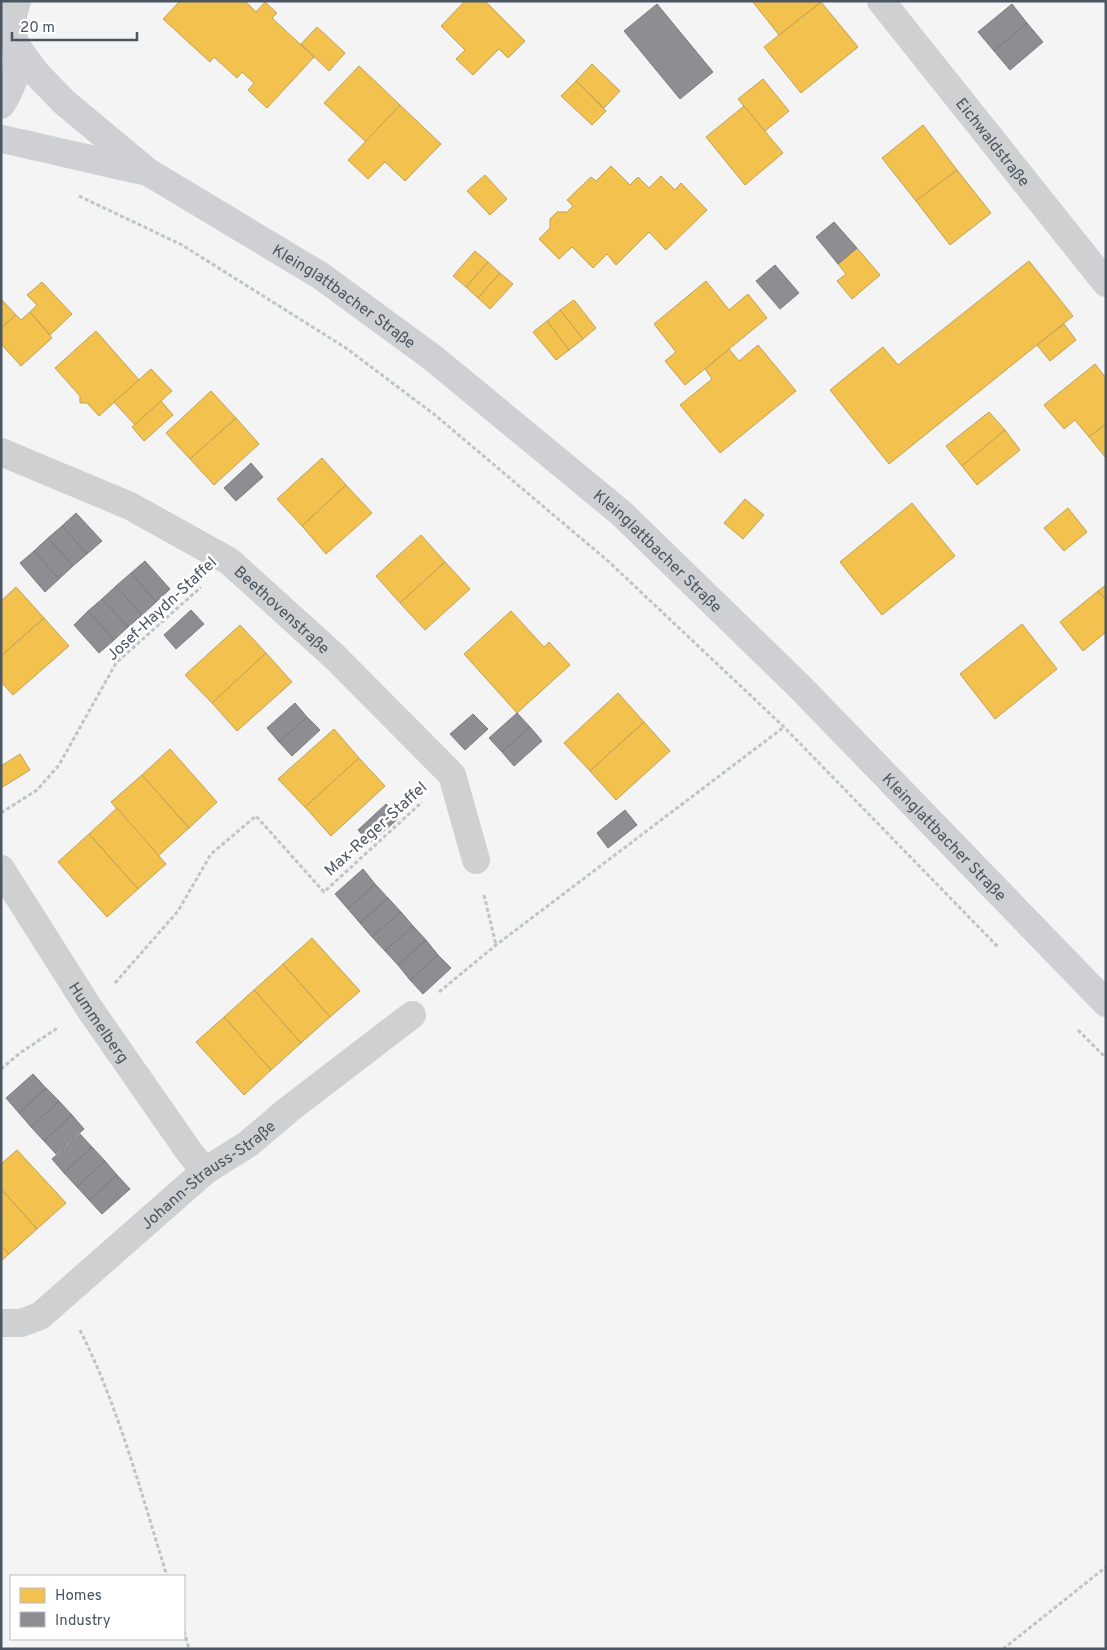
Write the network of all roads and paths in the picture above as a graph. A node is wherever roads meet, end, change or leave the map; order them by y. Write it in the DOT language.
graph roads {
  1 [pos="881,1"];
  2 [pos="12,22"];
  3 [pos="1,105"];
  4 [pos="1,139"];
  5 [pos="148,172"];
  6 [pos="79,196"];
  7 [pos="1106,283"];
  8 [pos="1,452"];
  9 [pos="229,561"];
  10 [pos="784,727"];
  11 [pos="452,775"];
  12 [pos="1,813"];
  13 [pos="476,860"];
  14 [pos="1,870"];
  15 [pos="496,945"];
  16 [pos="1003,952"];
  17 [pos="122,977"];
  18 [pos="1106,1003"];
  19 [pos="89,1008"];
  20 [pos="412,1015"];
  21 [pos="1072,1023"];
  22 [pos="1106,1058"];
  23 [pos="1,1069"];
  24 [pos="205,1171"];
  25 [pos="64,1297"];
  26 [pos="1,1323"];
  27 [pos="1106,1567"];
  28 [pos="167,1575"];
  29 [pos="185,1635"];
  30 [pos="189,1649"];
  31 [pos="1002,1649"];
  1 -- 7 [label="street, Eichwaldstraße"];
  2 -- 3 [label="street, Kleinglattbacher Straße"];
  2 -- 5 [label="street, Kleinglattbacher Straße"];
  4 -- 5 [label="street, Kleinglattbacher Straße"];
  5 -- 18 [label="street, Kleinglattbacher Straße"];
  6 -- 10 [label="path"];
  8 -- 9 [label="street, Beethovenstraße"];
  9 -- 11 [label="street, Beethovenstraße"];
  9 -- 12 [label="path, Josef-Haydn-Staffel"];
  10 -- 15 [label="path"];
  10 -- 16 [label="path"];
  11 -- 13 [label="street, Beethovenstraße"];
  11 -- 17 [label="path, Max-Reger-Staffel"];
  13 -- 15 [label="path"];
  14 -- 19 [label="street, Hummelberg"];
  15 -- 20 [label="path"];
  19 -- 23 [label="path"];
  19 -- 24 [label="street, Hummelberg"];
  20 -- 24 [label="street, Johann-Strauss-Straße"];
  21 -- 22 [label="path"];
  24 -- 25 [label="street, Johann-Strauss-Straße"];
  25 -- 26 [label="street, Johann-Strauss-Straße"];
  25 -- 28 [label="path"];
  27 -- 31 [label="path"];
  29 -- 30 [label="path"];
}
